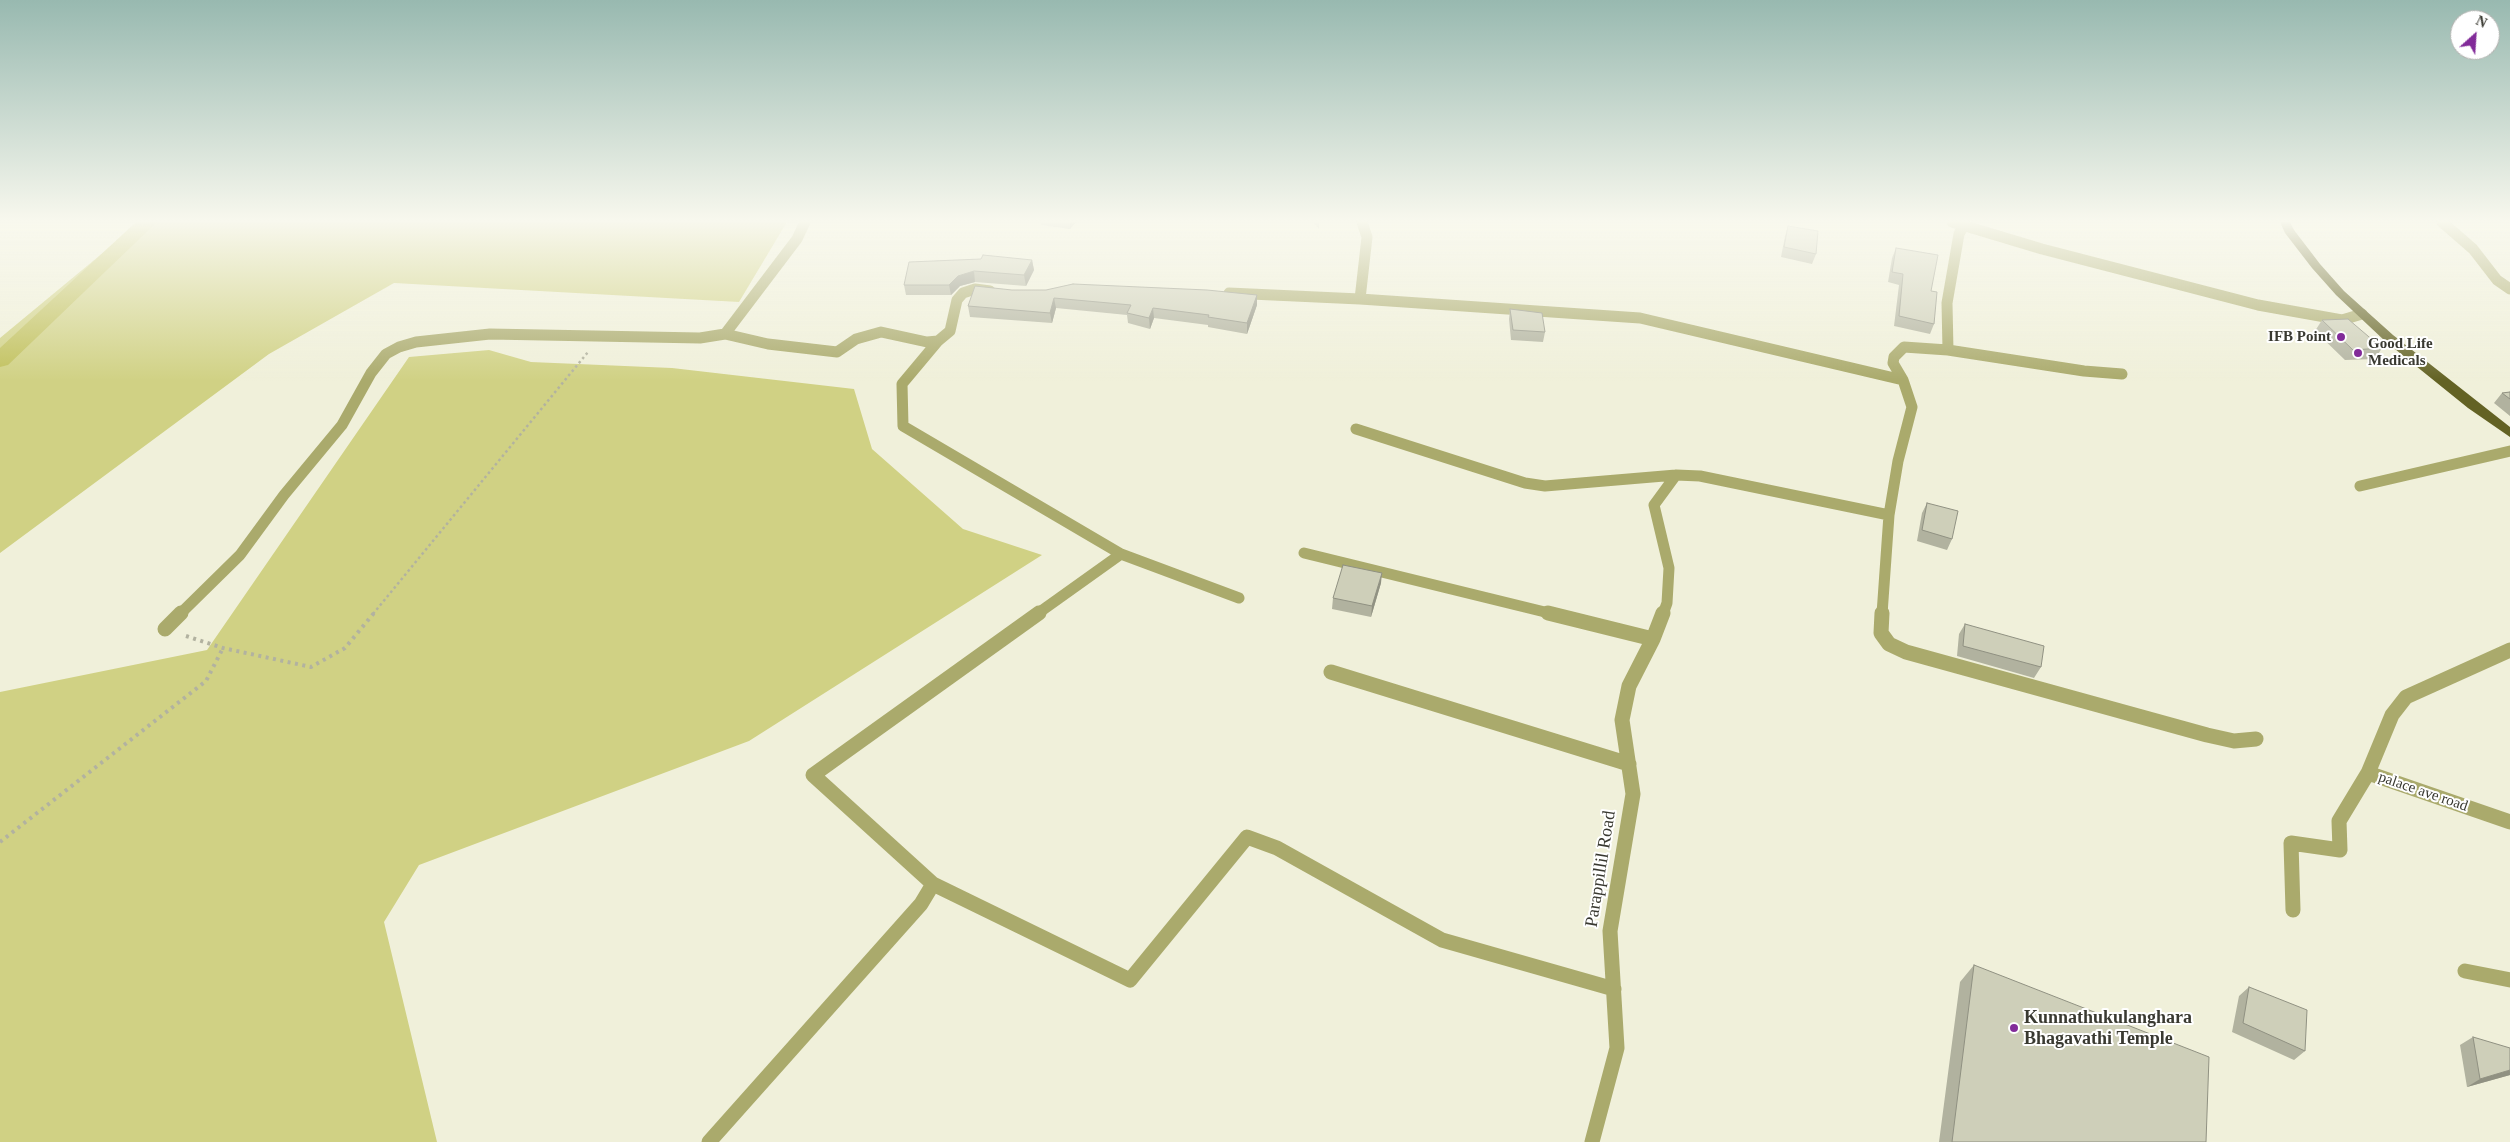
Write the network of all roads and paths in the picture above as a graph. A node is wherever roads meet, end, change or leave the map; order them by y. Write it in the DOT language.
graph roads {
  1 [pos="770,275"];
  2 [pos="1363,275"];
  3 [pos="1953,275"];
  4 [pos="2143,275"];
  5 [pos="2325,275"];
  6 [pos="2493,275"];
  7 [pos="2510,289"];
  8 [pos="1004,292"];
  9 [pos="1221,293"];
  10 [pos="1360,298"];
  11 [pos="2362,314"];
  12 [pos="725,334"];
  13 [pos="601,336"];
  14 [pos="938,341"];
  15 [pos="1948,350"];
  16 [pos="2122,374"];
  17 [pos="1903,380"];
  18 [pos="1356,429"];
  19 [pos="2510,433"];
  20 [pos="2510,451"];
  21 [pos="1676,475"];
  22 [pos="2360,486"];
  23 [pos="1889,515"];
  24 [pos="1304,553"];
  25 [pos="1121,554"];
  26 [pos="1239,598"];
  27 [pos="165,629"];
  28 [pos="1654,639"];
  29 [pos="223,648"];
  30 [pos="2510,650"];
  31 [pos="1331,672"];
  32 [pos="2256,739"];
  33 [pos="1628,764"];
  34 [pos="2368,773"];
  35 [pos="2510,822"];
  36 [pos="0,842"];
  37 [pos="933,884"];
  38 [pos="2293,910"];
  39 [pos="2465,971"];
  40 [pos="2510,980"];
  41 [pos="1614,990"];
  42 [pos="709,1142"];
  43 [pos="1592,1142"];
  1 -- 12 [label="street"];
  2 -- 10 [label="street"];
  3 -- 15 [label="street"];
  4 -- 11 [label="street"];
  5 -- 11 [label="highway"];
  6 -- 7 [label="street"];
  8 -- 14 [label="street"];
  9 -- 10 [label="street"];
  10 -- 17 [label="street"];
  11 -- 19 [label="highway"];
  12 -- 13 [label="street"];
  12 -- 14 [label="street"];
  13 -- 27 [label="street"];
  13 -- 29 [label="path"];
  14 -- 25 [label="street"];
  15 -- 16 [label="street"];
  15 -- 17 [label="street"];
  17 -- 23 [label="street"];
  18 -- 21 [label="street"];
  20 -- 22 [label="street"];
  21 -- 23 [label="street"];
  21 -- 28 [label="street, Parappillil Road"];
  23 -- 32 [label="street"];
  24 -- 28 [label="street"];
  25 -- 26 [label="street"];
  25 -- 37 [label="street"];
  27 -- 29 [label="path"];
  28 -- 33 [label="street, Parappillil Road"];
  29 -- 36 [label="path"];
  30 -- 34 [label="street, palace ave road"];
  31 -- 33 [label="street"];
  33 -- 41 [label="street, Parappillil Road"];
  34 -- 35 [label="street, palace ave road"];
  34 -- 38 [label="street"];
  37 -- 41 [label="street"];
  37 -- 42 [label="street"];
  39 -- 40 [label="street"];
  41 -- 43 [label="street, Parappillil Road"];
}
